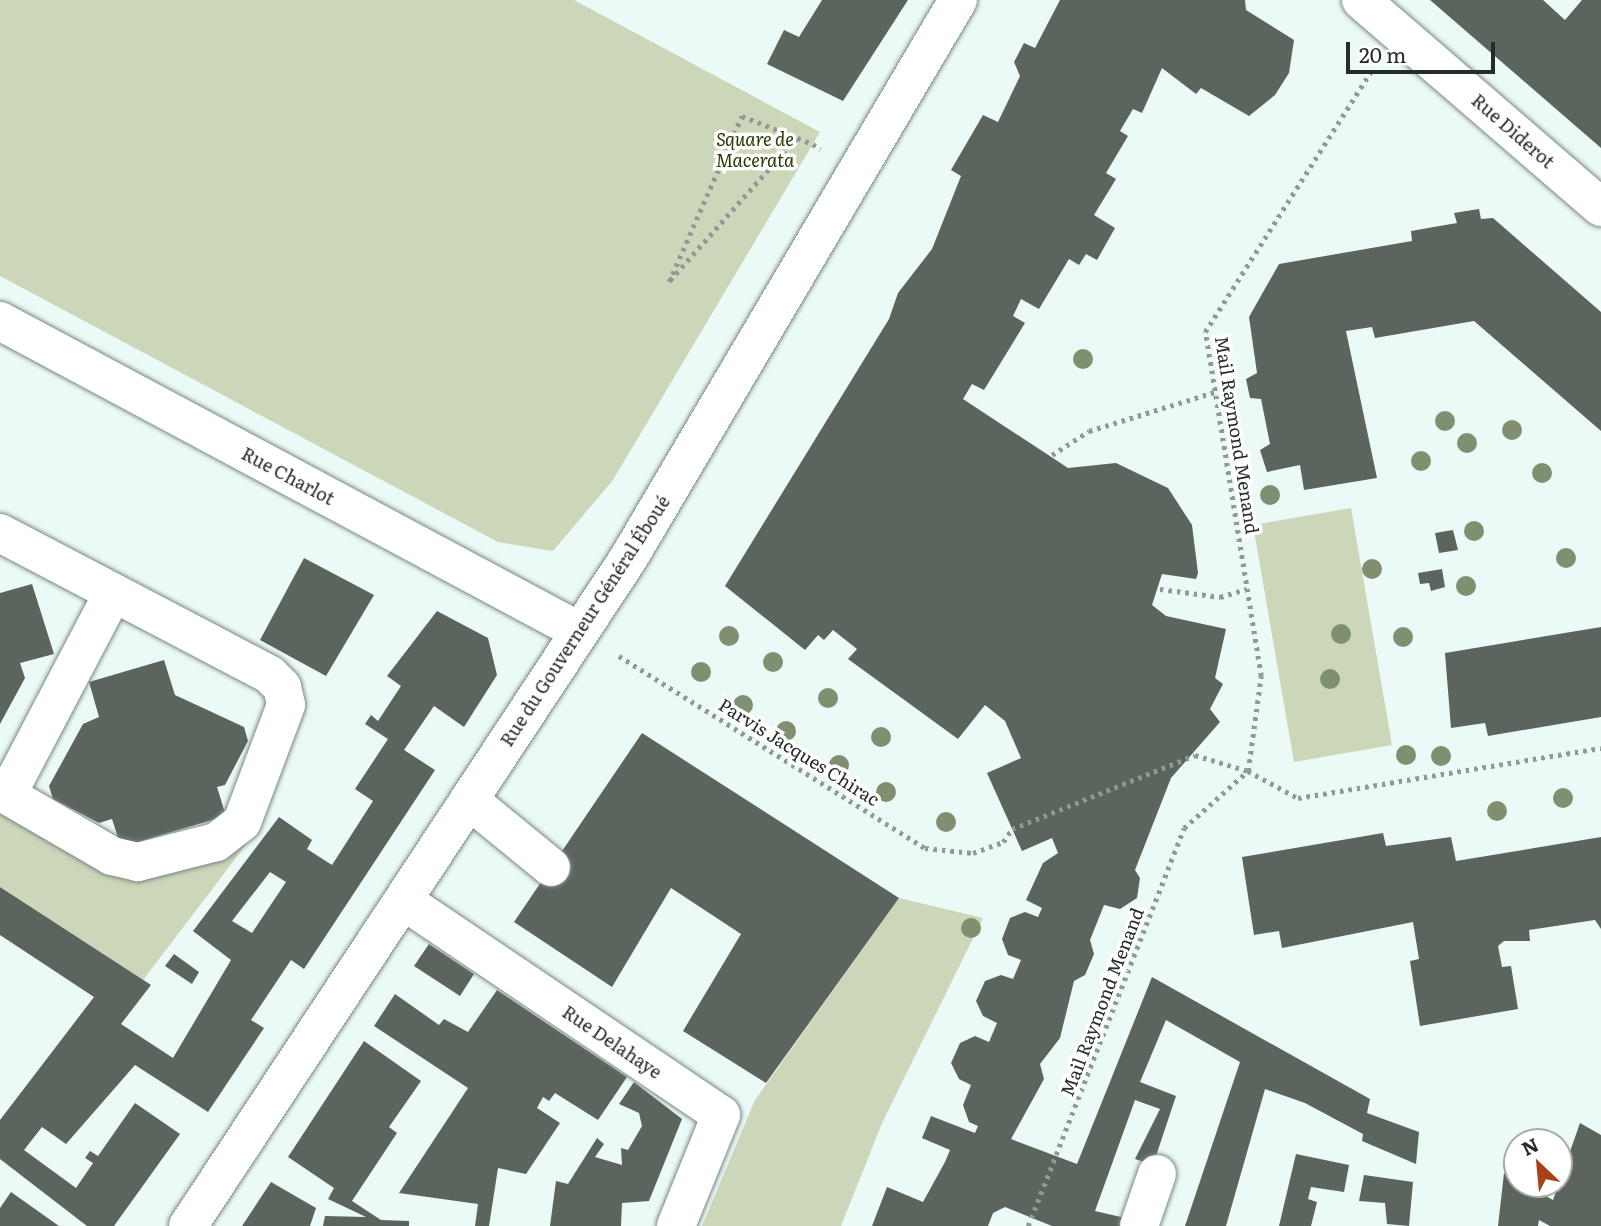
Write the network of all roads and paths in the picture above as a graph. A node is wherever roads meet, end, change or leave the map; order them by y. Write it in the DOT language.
graph roads {
  1 [pos="958,0"];
  2 [pos="1361,0"];
  3 [pos="1397,31"];
  4 [pos="797,138"];
  5 [pos="856,172"];
  6 [pos="1601,207"];
  7 [pos="0,321"];
  8 [pos="1214,392"];
  9 [pos="1052,455"];
  10 [pos="0,533"];
  11 [pos="1160,589"];
  12 [pos="1247,589"];
  13 [pos="113,593"];
  14 [pos="577,630"];
  15 [pos="1601,747"];
  16 [pos="1248,771"];
  17 [pos="3,793"];
  18 [pos="469,800"];
  19 [pos="551,867"];
  20 [pos="404,901"];
  21 [pos="1157,1174"];
  22 [pos="188,1226"];
  23 [pos="676,1226"];
  24 [pos="1028,1226"];
  25 [pos="1139,1226"];
  1 -- 5 [label="street, Rue du Gouverneur Général Éboué"];
  2 -- 3 [label="street, Rue Diderot"];
  3 -- 6 [label="street, Rue Diderot"];
  3 -- 8 [label="path, Mail Raymond Menand"];
  4 -- 4 [label="path"];
  4 -- 5 [label="path"];
  5 -- 14 [label="street, Rue du Gouverneur Général Éboué"];
  7 -- 14 [label="street, Rue Charlot"];
  8 -- 9 [label="path"];
  8 -- 12 [label="path, Mail Raymond Menand"];
  10 -- 13 [label="street"];
  11 -- 12 [label="path"];
  12 -- 16 [label="path, Mail Raymond Menand"];
  13 -- 17 [label="street"];
  13 -- 17 [label="street"];
  14 -- 16 [label="path, Parvis Jacques Chirac"];
  14 -- 18 [label="street, Rue du Gouverneur Général Éboué"];
  15 -- 16 [label="path"];
  16 -- 24 [label="path, Mail Raymond Menand"];
  18 -- 19 [label="street"];
  18 -- 20 [label="street, Rue du Gouverneur Général Éboué"];
  20 -- 22 [label="street, Rue du Gouverneur Général Éboué"];
  20 -- 23 [label="street, Rue Delahaye"];
  21 -- 25 [label="street"];
}
